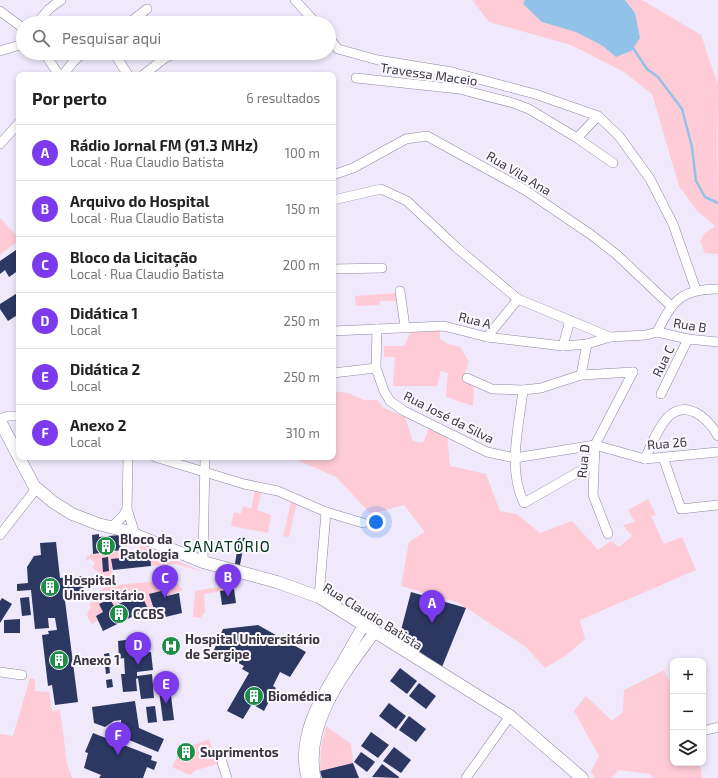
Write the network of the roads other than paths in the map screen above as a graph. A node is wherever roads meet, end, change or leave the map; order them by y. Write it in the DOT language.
graph roads {
  1 [pos="61,0"];
  2 [pos="295,0"];
  3 [pos="147,9"];
  4 [pos="0,11"];
  5 [pos="43,16"];
  6 [pos="138,16"];
  7 [pos="310,16"];
  8 [pos="16,23"];
  9 [pos="16,46"];
  10 [pos="336,47"];
  11 [pos="0,51"];
  12 [pos="49,60"];
  13 [pos="75,60"];
  14 [pos="118,60"];
  15 [pos="163,60"];
  16 [pos="57,72"];
  17 [pos="65,72"];
  18 [pos="126,72"];
  19 [pos="148,72"];
  20 [pos="356,78"];
  21 [pos="598,116"];
  22 [pos="16,126"];
  23 [pos="577,138"];
  24 [pos="0,144"];
  25 [pos="613,163"];
  26 [pos="336,174"];
  27 [pos="336,199"];
  28 [pos="382,268"];
  29 [pos="336,269"];
  30 [pos="718,289"];
  31 [pos="696,290"];
  32 [pos="400,291"];
  33 [pos="518,299"];
  34 [pos="671,306"];
  35 [pos="570,320"];
  36 [pos="405,327"];
  37 [pos="378,329"];
  38 [pos="336,331"];
  39 [pos="657,332"];
  40 [pos="487,337"];
  41 [pos="610,337"];
  42 [pos="688,339"];
  43 [pos="718,342"];
  44 [pos="587,344"];
  45 [pos="563,346"];
  46 [pos="376,368"];
  47 [pos="336,373"];
  48 [pos="580,375"];
  49 [pos="467,378"];
  50 [pos="523,390"];
  51 [pos="661,394"];
  52 [pos="16,416"];
  53 [pos="0,420"];
  54 [pos="718,436"];
  55 [pos="595,445"];
  56 [pos="16,452"];
  57 [pos="718,452"];
  58 [pos="662,456"];
  59 [pos="515,458"];
  60 [pos="645,459"];
  61 [pos="20,460"];
  62 [pos="128,460"];
  63 [pos="166,460"];
  64 [pos="205,460"];
  65 [pos="594,463"];
  66 [pos="204,471"];
  67 [pos="34,487"];
  68 [pos="718,505"];
  69 [pos="127,509"];
  70 [pos="326,512"];
  71 [pos="363,523"];
  72 [pos="0,526"];
  73 [pos="112,527"];
  74 [pos="135,534"];
  75 [pos="608,534"];
  76 [pos="0,535"];
  77 [pos="203,562"];
  78 [pos="319,597"];
  79 [pos="368,629"];
  80 [pos="0,672"];
  81 [pos="22,675"];
  82 [pos="510,716"];
  83 [pos="718,727"];
  84 [pos="707,730"];
  85 [pos="222,762"];
  86 [pos="227,778"];
  87 [pos="307,778"];
  88 [pos="315,778"];
  89 [pos="466,778"];
  90 [pos="582,778"];
  1 -- 5 [label="street"];
  2 -- 7 [label="street"];
  3 -- 6 [label="street"];
  4 -- 8 [label="street"];
  9 -- 11 [label="street"];
  10 -- 21 [label="street"];
  12 -- 16 [label="street"];
  13 -- 17 [label="street"];
  14 -- 18 [label="street"];
  15 -- 19 [label="street"];
  20 -- 23 [label="street, Travessa Maceio"];
  21 -- 23 [label="street"];
  21 -- 31 [label="street"];
  22 -- 24 [label="street"];
  23 -- 25 [label="street, Travessa Maceio"];
  26 -- 34 [label="street, Rua Vila Ana"];
  27 -- 33 [label="street"];
  28 -- 29 [label="street"];
  30 -- 31 [label="street"];
  31 -- 34 [label="street"];
  32 -- 36 [label="street"];
  33 -- 35 [label="street"];
  33 -- 40 [label="street"];
  34 -- 39 [label="street"];
  35 -- 41 [label="street"];
  35 -- 45 [label="street"];
  36 -- 37 [label="street, Rua A"];
  36 -- 40 [label="street, Rua A"];
  37 -- 38 [label="street, Rua A"];
  37 -- 46 [label="street, Rua José da Silva"];
  39 -- 41 [label="street"];
  39 -- 42 [label="street, Rua B"];
  40 -- 45 [label="street, Rua A"];
  41 -- 44 [label="street, Rua A"];
  42 -- 43 [label="street, Rua B"];
  42 -- 51 [label="street, Rua C"];
  44 -- 45 [label="street, Rua A"];
  44 -- 48 [label="street"];
  46 -- 47 [label="street"];
  46 -- 59 [label="street, Rua José da Silva"];
  48 -- 50 [label="street"];
  48 -- 55 [label="street, Rua D"];
  49 -- 50 [label="street"];
  50 -- 59 [label="street"];
  52 -- 53 [label="street"];
  53 -- 56 [label="main road"];
  54 -- 60 [label="street"];
  55 -- 59 [label="street, Rua José da Silva"];
  55 -- 60 [label="street, Rua 26"];
  55 -- 65 [label="street, Rua D"];
  57 -- 58 [label="street, Rua 26"];
  58 -- 60 [label="street, Rua 26"];
  58 -- 68 [label="street"];
  59 -- 65 [label="street"];
  61 -- 67 [label="main road"];
  62 -- 69 [label="street"];
  63 -- 66 [label="street"];
  64 -- 66 [label="street"];
  65 -- 75 [label="street, Rua D"];
  66 -- 70 [label="street"];
  66 -- 77 [label="street"];
  67 -- 72 [label="street"];
  67 -- 73 [label="main road, Rua Claudio Batista"];
  67 -- 76 [label="street"];
  69 -- 73 [label="street"];
  69 -- 74 [label="street"];
  70 -- 71 [label="street"];
  70 -- 78 [label="street"];
  73 -- 74 [label="main road, Rua Claudio Batista"];
  74 -- 77 [label="main road, Rua Claudio Batista"];
  77 -- 78 [label="main road, Rua Claudio Batista"];
  78 -- 79 [label="main road, Rua Claudio Batista"];
  79 -- 82 [label="main road, Rua Claudio Batista"];
  79 -- 87 [label="street"];
  79 -- 88 [label="street"];
  80 -- 81 [label="street"];
  82 -- 89 [label="street"];
  82 -- 90 [label="main road, Rua Claudio Batista"];
  83 -- 84 [label="street"];
  85 -- 86 [label="street"];
}
